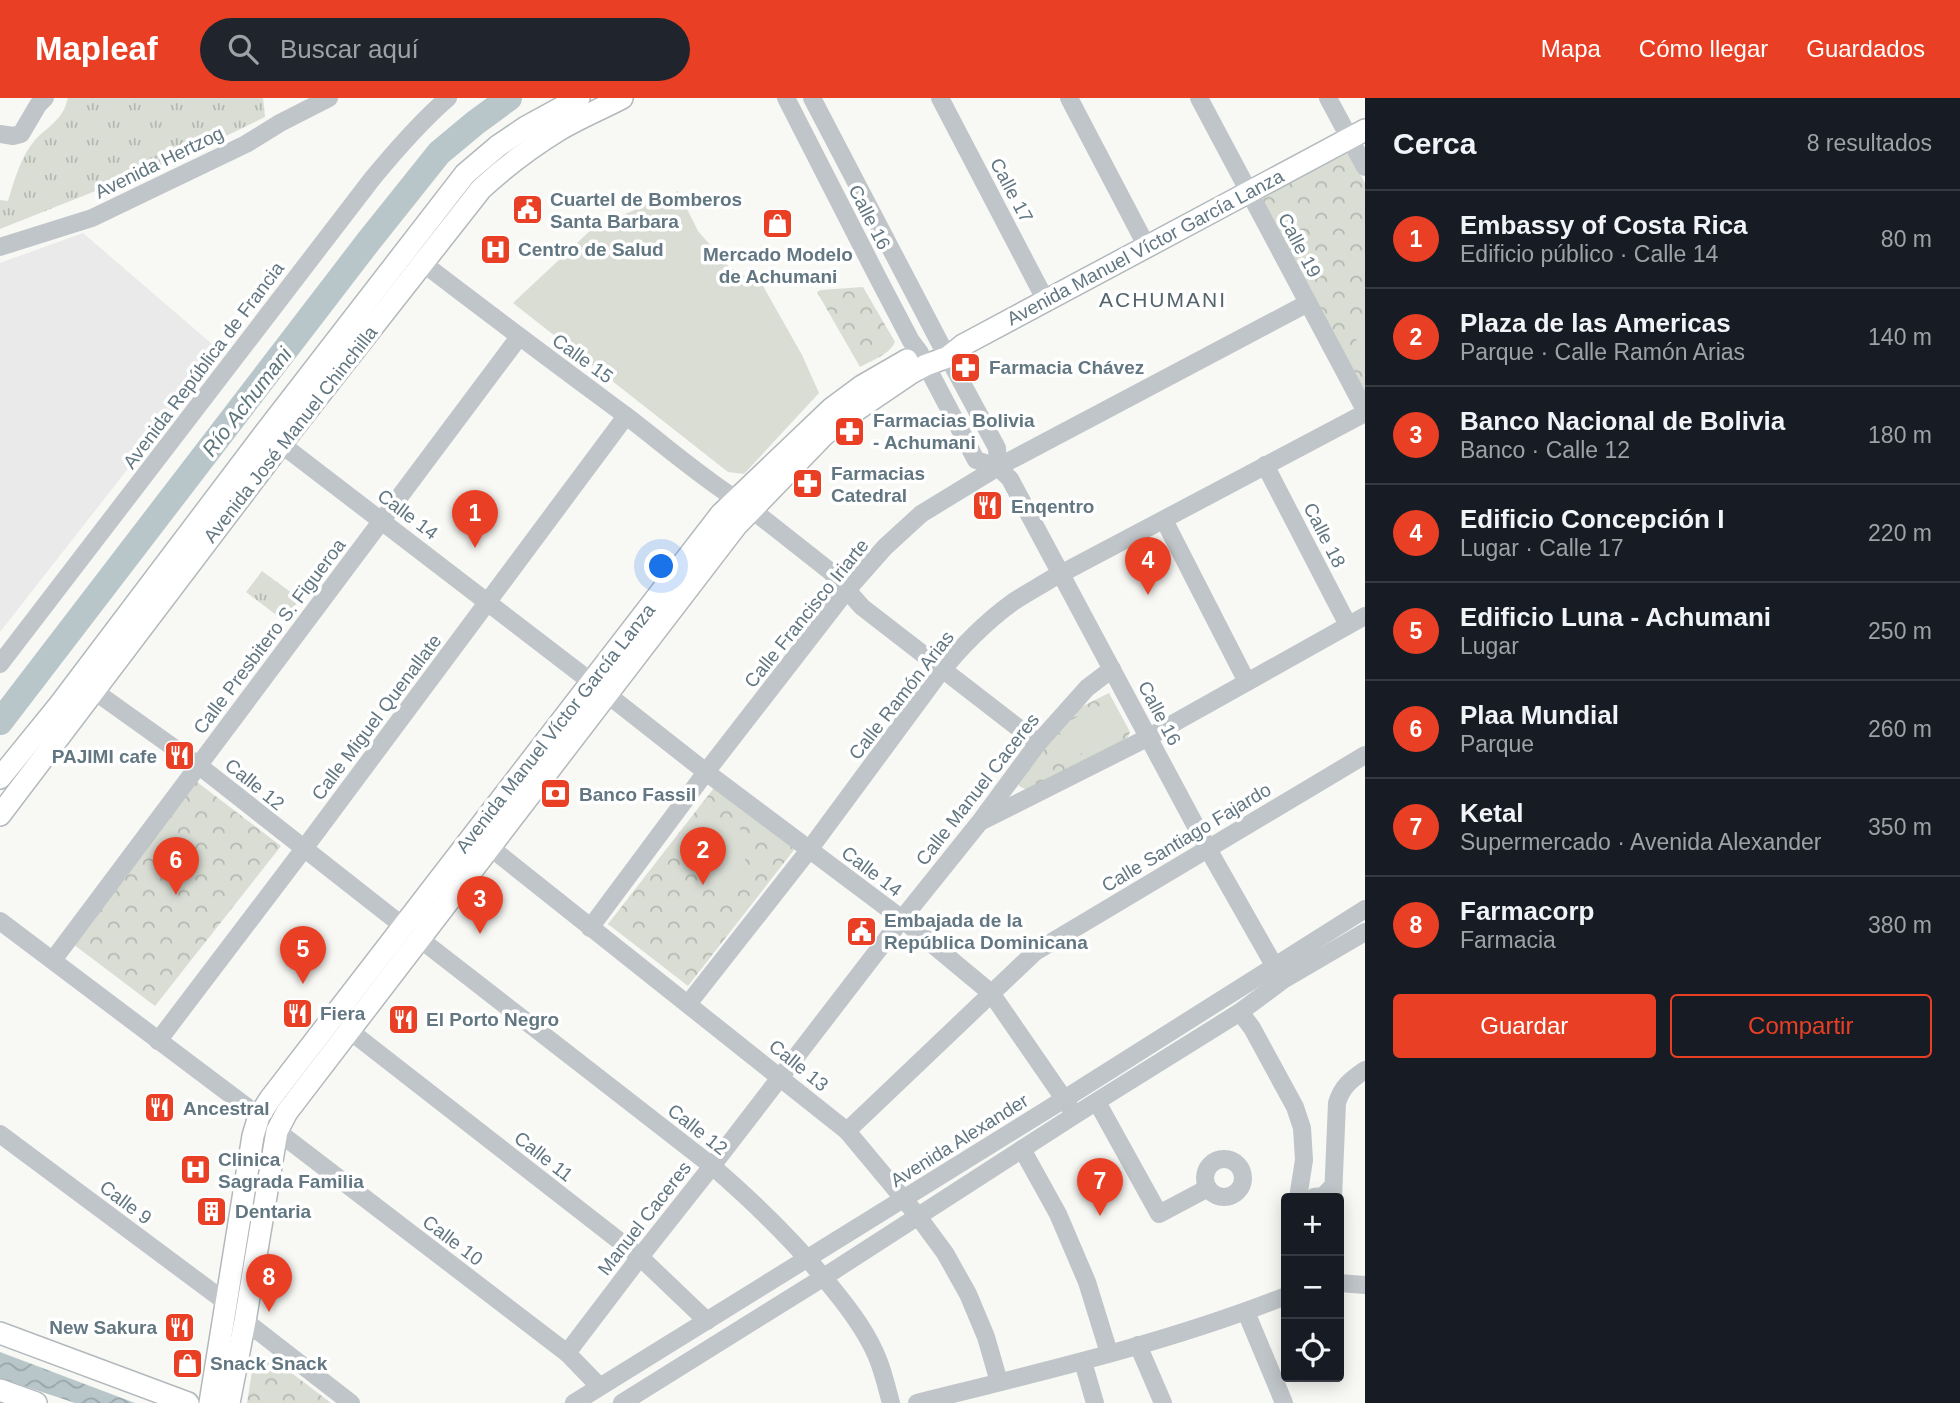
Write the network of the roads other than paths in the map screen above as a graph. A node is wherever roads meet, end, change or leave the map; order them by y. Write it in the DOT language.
graph roads {
  1 [pos="45,98"];
  2 [pos="329,98"];
  3 [pos="448,98"];
  4 [pos="579,98"];
  5 [pos="622,98"];
  6 [pos="786,98"];
  7 [pos="812,98"];
  8 [pos="940,98"];
  9 [pos="1069,98"];
  10 [pos="1199,98"];
  11 [pos="1328,98"];
  12 [pos="0,134"];
  13 [pos="1357,134"];
  14 [pos="1365,167"];
  15 [pos="1248,191"];
  16 [pos="1146,246"];
  17 [pos="0,247"];
  18 [pos="415,257"];
  19 [pos="1046,300"];
  20 [pos="1308,303"];
  21 [pos="519,337"];
  22 [pos="951,349"];
  23 [pos="923,359"];
  24 [pos="1365,411"];
  25 [pos="626,416"];
  26 [pos="273,439"];
  27 [pos="1265,465"];
  28 [pos="998,467"];
  29 [pos="743,504"];
  30 [pos="1164,520"];
  31 [pos="382,521"];
  32 [pos="1061,575"];
  33 [pos="847,590"];
  34 [pos="488,601"];
  35 [pos="1365,616"];
  36 [pos="1348,625"];
  37 [pos="0,664"];
  38 [pos="943,669"];
  39 [pos="1112,669"];
  40 [pos="590,681"];
  41 [pos="1247,682"];
  42 [pos="86,685"];
  43 [pos="608,695"];
  44 [pos="1149,737"];
  45 [pos="1038,743"];
  46 [pos="1365,755"];
  47 [pos="198,765"];
  48 [pos="706,772"];
  49 [pos="0,778"];
  50 [pos="0,815"];
  51 [pos="979,823"];
  52 [pos="474,835"];
  53 [pos="491,848"];
  54 [pos="1208,849"];
  55 [pos="303,850"];
  56 [pos="810,850"];
  57 [pos="1365,909"];
  58 [pos="902,919"];
  59 [pos="0,921"];
  60 [pos="590,928"];
  61 [pos="412,932"];
  62 [pos="1365,932"];
  63 [pos="53,960"];
  64 [pos="1278,973"];
  65 [pos="990,993"];
  66 [pos="688,1004"];
  67 [pos="1240,1012"];
  68 [pos="341,1025"];
  69 [pos="158,1041"];
  70 [pos="1365,1070"];
  71 [pos="781,1077"];
  72 [pos="1066,1098"];
  73 [pos="1097,1102"];
  74 [pos="1075,1115"];
  75 [pos="259,1116"];
  76 [pos="277,1131"];
  77 [pos="847,1131"];
  78 [pos="0,1134"];
  79 [pos="1022,1149"];
  80 [pos="712,1166"];
  81 [pos="1208,1188"];
  82 [pos="1314,1193"];
  83 [pos="1314,1193"];
  84 [pos="903,1199"];
  85 [pos="917,1215"];
  86 [pos="640,1256"];
  87 [pos="808,1257"];
  88 [pos="824,1277"];
  89 [pos="1344,1283"];
  90 [pos="1365,1285"];
  91 [pos="1281,1298"];
  92 [pos="227,1304"];
  93 [pos="1246,1312"];
  94 [pos="245,1321"];
  95 [pos="707,1321"];
  96 [pos="0,1333"];
  97 [pos="1138,1345"];
  98 [pos="567,1353"];
  99 [pos="1109,1353"];
  100 [pos="1083,1362"];
  101 [pos="999,1382"];
  102 [pos="599,1386"];
  103 [pos="0,1390"];
  104 [pos="36,1403"];
  105 [pos="188,1403"];
  106 [pos="210,1403"];
  107 [pos="229,1403"];
  108 [pos="351,1403"];
  109 [pos="574,1403"];
  110 [pos="622,1403"];
  111 [pos="891,1403"];
  112 [pos="917,1403"];
  113 [pos="1095,1403"];
  114 [pos="1163,1403"];
  115 [pos="1284,1403"];
  1 -- 12 [label="street"];
  2 -- 17 [label="street, Avenida Hertzog"];
  3 -- 37 [label="street, Avenida República de Francia"];
  4 -- 18 [label="main road, Avenida José Manuel Chinchilla"];
  5 -- 18 [label="main road, Avenida José Manuel Chinchilla"];
  6 -- 23 [label="street, Calle 16"];
  7 -- 22 [label="street, Calle 16"];
  8 -- 19 [label="street, Calle 17"];
  9 -- 16 [label="street"];
  10 -- 15 [label="street, Calle 19"];
  11 -- 13 [label="street"];
  13 -- 14 [label="street"];
  13 -- 15 [label="main road, Avenida Manuel Víctor García Lanza"];
  15 -- 16 [label="main road, Avenida Manuel Víctor García Lanza"];
  15 -- 20 [label="street, Calle 19"];
  16 -- 19 [label="main road, Avenida Manuel Víctor García Lanza"];
  18 -- 21 [label="street, Calle 15"];
  18 -- 26 [label="main road, Avenida José Manuel Chinchilla"];
  19 -- 22 [label="main road, Avenida Manuel Víctor García Lanza"];
  20 -- 24 [label="street, Calle 19"];
  20 -- 28 [label="street, Calle Francisco Iriarte"];
  21 -- 25 [label="street, Calle 15"];
  21 -- 31 [label="street, Calle Presbitero S. Figueroa"];
  22 -- 23 [label="main road, Avenida Manuel Víctor García Lanza"];
  22 -- 28 [label="street, Calle 16"];
  23 -- 28 [label="street, Calle 16"];
  23 -- 29 [label="main road, Avenida Manuel Víctor García Lanza"];
  24 -- 27 [label="street, Calle Ramón Arias"];
  25 -- 29 [label="street, Calle 15"];
  25 -- 34 [label="street, Calle Miguel Quenallate"];
  26 -- 31 [label="street, Calle 14"];
  26 -- 42 [label="main road, Avenida José Manuel Chinchilla"];
  27 -- 30 [label="street, Calle Ramón Arias"];
  27 -- 36 [label="street, Calle 18"];
  28 -- 32 [label="street, Calle 16"];
  28 -- 33 [label="street, Calle Francisco Iriarte"];
  29 -- 33 [label="street, Calle 15"];
  29 -- 40 [label="main road, Avenida Manuel Víctor García Lanza"];
  29 -- 43 [label="main road, Avenida Manuel Víctor García Lanza"];
  30 -- 32 [label="street, Calle Ramón Arias"];
  30 -- 41 [label="street"];
  31 -- 34 [label="street, Calle 14"];
  31 -- 47 [label="street, Calle Presbitero S. Figueroa"];
  32 -- 38 [label="street, Calle Ramón Arias"];
  32 -- 39 [label="street, Calle 16"];
  33 -- 38 [label="street, Calle 15"];
  33 -- 48 [label="street, Calle Francisco Iriarte"];
  34 -- 40 [label="street, Calle 14"];
  34 -- 55 [label="street, Calle Miguel Quenallate"];
  35 -- 36 [label="street"];
  36 -- 41 [label="street"];
  38 -- 45 [label="street, Calle 15"];
  38 -- 56 [label="street, Calle Ramón Arias"];
  39 -- 44 [label="street, Calle 16"];
  39 -- 45 [label="street, Calle Manuel Caceres"];
  40 -- 43 [label="main road"];
  40 -- 52 [label="main road, Avenida Manuel Víctor García Lanza"];
  41 -- 44 [label="street"];
  42 -- 47 [label="street, Calle 12"];
  42 -- 49 [label="main road, Avenida José Manuel Chinchilla"];
  42 -- 50 [label="main road, Avenida José Manuel Chinchilla"];
  43 -- 48 [label="street, Calle 14"];
  43 -- 53 [label="main road, Avenida Manuel Víctor García Lanza"];
  44 -- 51 [label="street"];
  44 -- 54 [label="street, Calle 16"];
  45 -- 51 [label="street, Calle Manuel Caceres"];
  46 -- 54 [label="street, Calle Santiago Fajardo"];
  47 -- 55 [label="street, Calle 12"];
  47 -- 63 [label="street, Calle Presbitero S. Figueroa"];
  48 -- 56 [label="street, Calle 14"];
  48 -- 60 [label="street, Calle Francisco Iriarte"];
  51 -- 58 [label="street, Calle Manuel Caceres"];
  52 -- 53 [label="main road"];
  52 -- 61 [label="main road, Avenida Manuel Víctor García Lanza"];
  53 -- 60 [label="street, Calle 13"];
  53 -- 61 [label="main road, Avenida Manuel Víctor García Lanza"];
  54 -- 64 [label="street, Calle 16"];
  54 -- 65 [label="street, Calle Santiago Fajardo"];
  55 -- 61 [label="street, Calle 12"];
  55 -- 69 [label="street, Calle Miguel Quenallate"];
  56 -- 58 [label="street, Calle 14"];
  56 -- 66 [label="street, Calle Ramón Arias"];
  57 -- 64 [label="street, Avenida Alexander"];
  58 -- 65 [label="street, Calle 14"];
  58 -- 71 [label="street, Calle Manuel Caceres"];
  59 -- 63 [label="street"];
  60 -- 66 [label="street, Calle 13"];
  61 -- 68 [label="main road, Avenida Manuel Víctor García Lanza"];
  61 -- 80 [label="street, Calle 12"];
  62 -- 64 [label="street, Avenida Alexander"];
  63 -- 69 [label="street"];
  64 -- 67 [label="street, Avenida Alexander"];
  64 -- 72 [label="street, Avenida Alexander"];
  65 -- 72 [label="street, Calle 14"];
  65 -- 77 [label="street, Calle Santiago Fajardo"];
  66 -- 71 [label="street, Calle 13"];
  67 -- 73 [label="street, Avenida Alexander"];
  67 -- 82 [label="street"];
  68 -- 75 [label="main road, Avenida Manuel Víctor García Lanza"];
  68 -- 76 [label="main road, Avenida Manuel Víctor García Lanza"];
  68 -- 86 [label="street, Calle 11"];
  69 -- 75 [label="street"];
  70 -- 83 [label="street"];
  71 -- 77 [label="street, Calle 13"];
  71 -- 80 [label="street, Manuel Caceres"];
  72 -- 74 [label="street, Calle 14"];
  72 -- 84 [label="street, Avenida Alexander"];
  73 -- 74 [label="street, Avenida Alexander"];
  73 -- 81 [label="street"];
  74 -- 79 [label="street, Avenida Alexander"];
  75 -- 76 [label="main road"];
  75 -- 92 [label="main road, Avenida Manuel Víctor García Lanza"];
  76 -- 94 [label="main road, Avenida Manuel Víctor García Lanza"];
  76 -- 98 [label="street, Calle 10"];
  77 -- 84 [label="street, Calle 13"];
  78 -- 92 [label="street, Calle 9"];
  79 -- 85 [label="street, Avenida Alexander"];
  79 -- 99 [label="street"];
  80 -- 86 [label="street, Manuel Caceres"];
  80 -- 87 [label="street, Calle 12"];
  84 -- 85 [label="street, Calle 13"];
  84 -- 87 [label="street, Avenida Alexander"];
  85 -- 88 [label="street, Avenida Alexander"];
  85 -- 101 [label="street, Calle 13"];
  86 -- 95 [label="street, Calle 11"];
  86 -- 98 [label="street, Manuel Caceres"];
  87 -- 88 [label="street, Calle 12"];
  87 -- 95 [label="street, Avenida Alexander"];
  88 -- 110 [label="street, Avenida Alexander"];
  88 -- 111 [label="street, Calle 12"];
  89 -- 90 [label="street"];
  91 -- 93 [label="street"];
  92 -- 94 [label="main road"];
  92 -- 106 [label="main road, Avenida Manuel Víctor García Lanza"];
  93 -- 97 [label="street"];
  93 -- 115 [label="street"];
  94 -- 107 [label="main road, Avenida Manuel Víctor García Lanza"];
  94 -- 108 [label="street"];
  95 -- 102 [label="street, Avenida Alexander"];
  96 -- 105 [label="main road"];
  97 -- 99 [label="street"];
  97 -- 114 [label="street"];
  98 -- 102 [label="street, Calle 10"];
  99 -- 100 [label="street"];
  100 -- 101 [label="street"];
  100 -- 113 [label="street"];
  101 -- 112 [label="street"];
  102 -- 109 [label="street, Avenida Alexander"];
  103 -- 104 [label="main road"];
}
